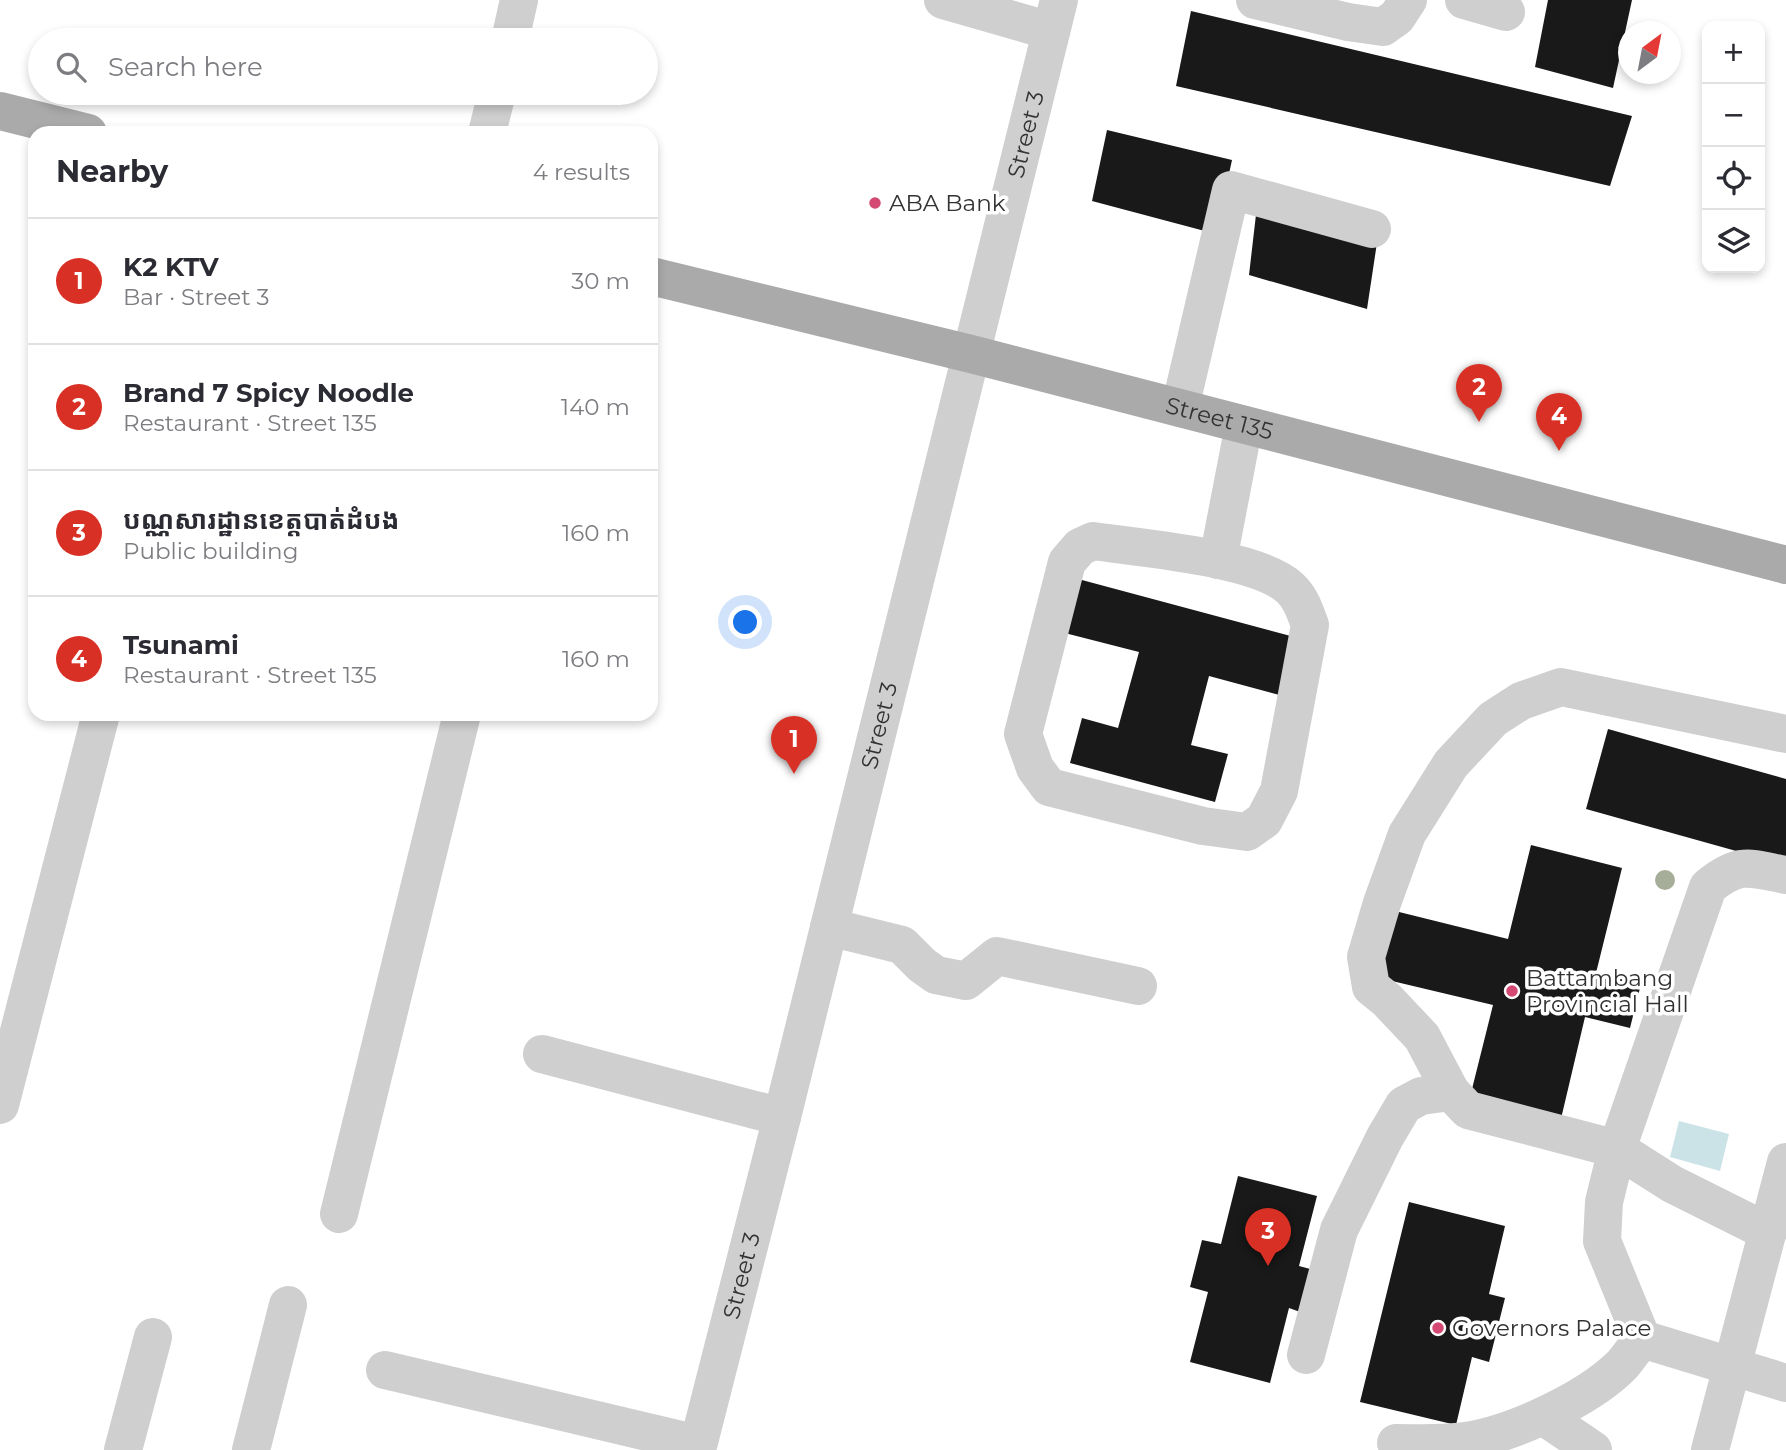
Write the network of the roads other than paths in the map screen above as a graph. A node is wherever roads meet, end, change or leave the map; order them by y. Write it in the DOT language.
graph roads {
  1 [pos="519,0"];
  2 [pos="943,0"];
  3 [pos="1255,0"];
  4 [pos="1408,0"];
  5 [pos="1464,0"];
  6 [pos="1506,12"];
  7 [pos="1055,16"];
  8 [pos="513,28"];
  9 [pos="494,105"];
  10 [pos="0,111"];
  11 [pos="60,126"];
  12 [pos="489,126"];
  13 [pos="1372,229"];
  14 [pos="658,278"];
  15 [pos="971,354"];
  16 [pos="1180,408"];
  17 [pos="1244,425"];
  18 [pos="1217,560"];
  19 [pos="1786,565"];
  20 [pos="100,721"];
  21 [pos="459,721"];
  22 [pos="1786,734"];
  23 [pos="1786,875"];
  24 [pos="829,927"];
  25 [pos="1138,986"];
  26 [pos="542,1054"];
  27 [pos="1451,1092"];
  28 [pos="0,1105"];
  29 [pos="782,1117"];
  30 [pos="1616,1149"];
  31 [pos="1786,1162"];
  32 [pos="340,1214"];
  33 [pos="1768,1232"];
  34 [pos="288,1305"];
  35 [pos="153,1337"];
  36 [pos="1642,1339"];
  37 [pos="1306,1355"];
  38 [pos="1732,1367"];
  39 [pos="385,1370"];
  40 [pos="1786,1383"];
  41 [pos="1543,1416"];
  42 [pos="1396,1443"];
  43 [pos="697,1447"];
  44 [pos="123,1450"];
  45 [pos="251,1450"];
  46 [pos="1593,1450"];
  47 [pos="1710,1450"];
  1 -- 8 [label="street"];
  2 -- 7 [label="street"];
  3 -- 4 [label="street"];
  5 -- 6 [label="street"];
  7 -- 15 [label="street, Street 3"];
  9 -- 12 [label="street"];
  10 -- 11 [label="main road"];
  13 -- 16 [label="street"];
  14 -- 15 [label="main road, Street 135"];
  15 -- 16 [label="main road, Street 135"];
  15 -- 24 [label="street, Street 3"];
  16 -- 17 [label="main road, Street 135"];
  17 -- 18 [label="street"];
  17 -- 19 [label="main road, Street 135"];
  18 -- 18 [label="street"];
  20 -- 28 [label="street"];
  21 -- 32 [label="street"];
  22 -- 27 [label="street"];
  23 -- 30 [label="street"];
  24 -- 25 [label="street"];
  24 -- 29 [label="street, Street 3"];
  26 -- 29 [label="street"];
  27 -- 30 [label="street"];
  27 -- 37 [label="street"];
  29 -- 43 [label="street, Street 3"];
  30 -- 33 [label="street"];
  30 -- 36 [label="street"];
  31 -- 33 [label="street"];
  33 -- 38 [label="street"];
  34 -- 45 [label="street"];
  35 -- 44 [label="street"];
  36 -- 38 [label="street"];
  36 -- 41 [label="street"];
  38 -- 40 [label="street"];
  38 -- 47 [label="street"];
  39 -- 43 [label="street"];
  41 -- 42 [label="street"];
  41 -- 46 [label="street"];
}
